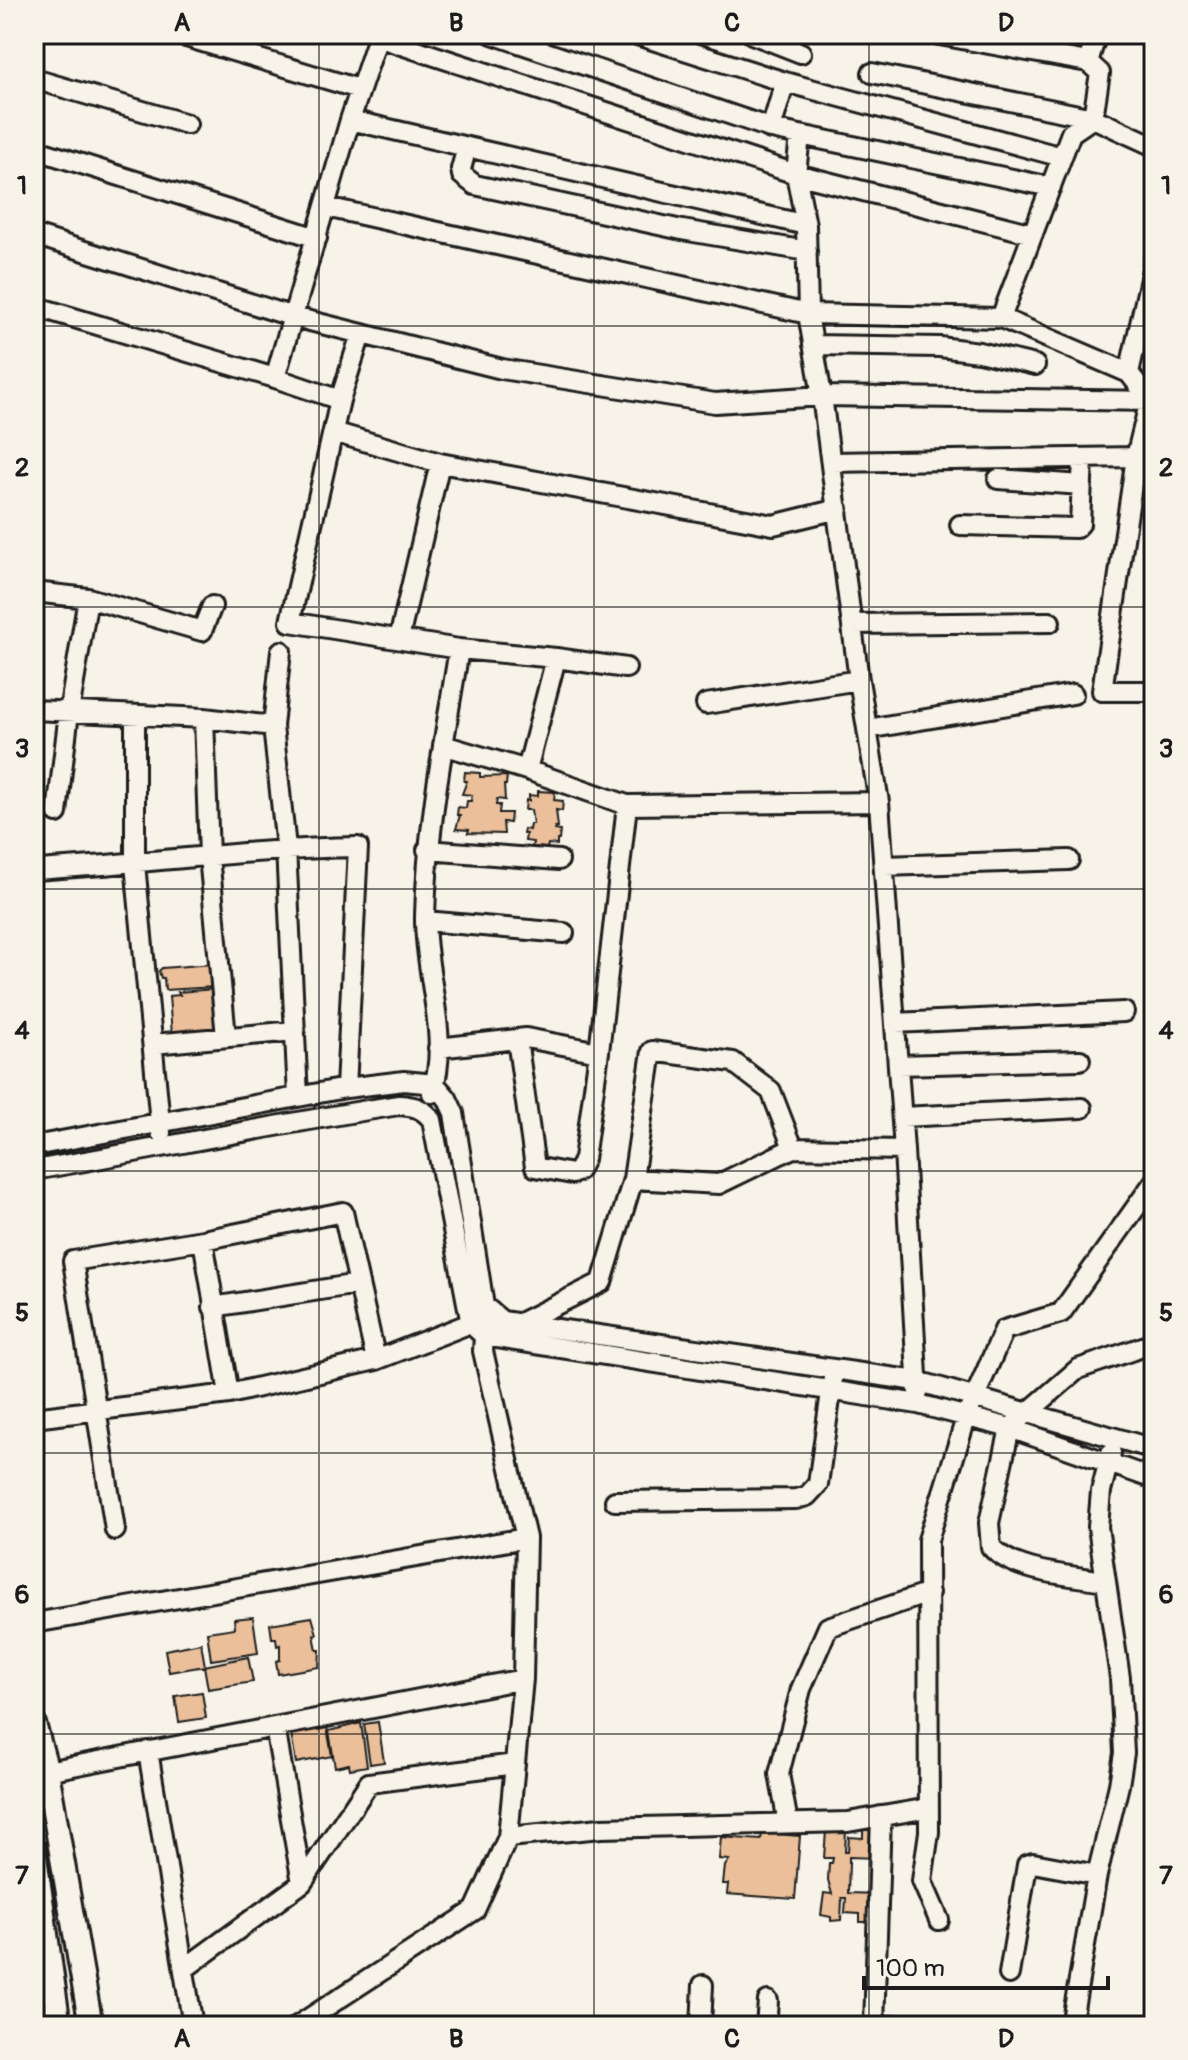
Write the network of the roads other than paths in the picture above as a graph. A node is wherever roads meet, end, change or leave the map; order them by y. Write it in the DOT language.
graph roads {
  1 [pos="176,34"];
  2 [pos="492,34"];
  3 [pos="634,34"];
  4 [pos="934,34"];
  5 [pos="1097,34"];
  6 [pos="378,36"];
  7 [pos="758,36"];
  8 [pos="213,39"];
  9 [pos="801,53"];
  10 [pos="1088,62"];
  11 [pos="872,73"];
  12 [pos="757,74"];
  13 [pos="34,79"];
  14 [pos="785,82"];
  15 [pos="359,89"];
  16 [pos="1093,118"];
  17 [pos="350,120"];
  18 [pos="187,124"];
  19 [pos="771,129"];
  20 [pos="800,135"];
  21 [pos="1154,146"];
  22 [pos="467,147"];
  23 [pos="34,149"];
  24 [pos="1062,157"];
  25 [pos="796,174"];
  26 [pos="1051,187"];
  27 [pos="326,207"];
  28 [pos="806,225"];
  29 [pos="1033,234"];
  30 [pos="34,235"];
  31 [pos="317,238"];
  32 [pos="807,251"];
  33 [pos="1153,273"];
  34 [pos="34,306"];
  35 [pos="808,314"];
  36 [pos="294,317"];
  37 [pos="1001,318"];
  38 [pos="361,334"];
  39 [pos="813,345"];
  40 [pos="1035,365"];
  41 [pos="1129,373"];
  42 [pos="275,378"];
  43 [pos="822,396"];
  44 [pos="340,400"];
  45 [pos="1152,401"];
  46 [pos="333,432"];
  47 [pos="1136,457"];
  48 [pos="1083,458"];
  49 [pos="831,462"];
  50 [pos="440,463"];
  51 [pos="998,479"];
  52 [pos="1082,485"];
  53 [pos="838,509"];
  54 [pos="960,525"];
  55 [pos="34,592"];
  56 [pos="88,598"];
  57 [pos="212,606"];
  58 [pos="1050,622"];
  59 [pos="852,624"];
  60 [pos="399,639"];
  61 [pos="459,649"];
  62 [pos="281,651"];
  63 [pos="556,658"];
  64 [pos="626,668"];
  65 [pos="859,680"];
  66 [pos="1154,691"];
  67 [pos="1073,694"];
  68 [pos="706,704"];
  69 [pos="34,710"];
  70 [pos="69,712"];
  71 [pos="135,715"];
  72 [pos="204,718"];
  73 [pos="273,726"];
  74 [pos="867,729"];
  75 [pos="443,745"];
  76 [pos="527,770"];
  77 [pos="879,802"];
  78 [pos="627,805"];
  79 [pos="57,813"];
  80 [pos="286,848"];
  81 [pos="427,850"];
  82 [pos="209,856"];
  83 [pos="559,860"];
  84 [pos="1069,860"];
  85 [pos="135,864"];
  86 [pos="884,866"];
  87 [pos="34,870"];
  88 [pos="425,921"];
  89 [pos="564,933"];
  90 [pos="1124,1012"];
  91 [pos="895,1023"];
  92 [pos="295,1031"];
  93 [pos="226,1037"];
  94 [pos="517,1039"];
  95 [pos="153,1044"];
  96 [pos="438,1048"];
  97 [pos="599,1052"];
  98 [pos="1080,1060"];
  99 [pos="898,1065"];
  100 [pos="435,1084"];
  101 [pos="346,1088"];
  102 [pos="298,1097"];
  103 [pos="1082,1108"];
  104 [pos="425,1111"];
  105 [pos="902,1117"];
  106 [pos="161,1124"];
  107 [pos="34,1146"];
  108 [pos="163,1148"];
  109 [pos="793,1148"];
  110 [pos="904,1150"];
  111 [pos="34,1170"];
  112 [pos="633,1179"];
  113 [pos="1154,1182"];
  114 [pos="203,1240"];
  115 [pos="358,1284"];
  116 [pos="213,1307"];
  117 [pos="505,1324"];
  118 [pos="478,1330"];
  119 [pos="1154,1343"];
  120 [pos="376,1360"];
  121 [pos="835,1368"];
  122 [pos="917,1381"];
  123 [pos="831,1389"];
  124 [pos="229,1394"];
  125 [pos="918,1404"];
  126 [pos="970,1406"];
  127 [pos="95,1409"];
  128 [pos="1028,1412"];
  129 [pos="34,1418"];
  130 [pos="1010,1428"];
  131 [pos="1115,1438"];
  132 [pos="1154,1449"];
  133 [pos="1108,1464"];
  134 [pos="1154,1479"];
  135 [pos="615,1501"];
  136 [pos="115,1530"];
  137 [pos="526,1538"];
  138 [pos="1104,1581"];
  139 [pos="929,1593"];
  140 [pos="34,1623"];
  141 [pos="523,1679"];
  142 [pos="34,1724"];
  143 [pos="275,1727"];
  144 [pos="148,1751"];
  145 [pos="515,1764"];
  146 [pos="39,1773"];
  147 [pos="929,1808"];
  148 [pos="881,1816"];
  149 [pos="788,1823"];
  150 [pos="508,1837"];
  151 [pos="34,1850"];
  152 [pos="1097,1875"];
  153 [pos="302,1883"];
  154 [pos="939,1920"];
  155 [pos="34,1938"];
  156 [pos="184,1969"];
  157 [pos="1009,1974"];
  158 [pos="703,1985"];
  159 [pos="768,2001"];
  160 [pos="47,2026"];
  161 [pos="59,2026"];
  162 [pos="75,2026"];
  163 [pos="91,2026"];
  164 [pos="193,2026"];
  165 [pos="297,2026"];
  166 [pos="701,2026"];
  167 [pos="766,2026"];
  168 [pos="892,2026"];
  169 [pos="1071,2026"];
  1 -- 8 [label="street"];
  2 -- 19 [label="street"];
  3 -- 12 [label="street"];
  4 -- 10 [label="street"];
  5 -- 10 [label="street"];
  6 -- 15 [label="street"];
  6 -- 25 [label="street"];
  7 -- 9 [label="street"];
  7 -- 12 [label="street"];
  8 -- 15 [label="street"];
  10 -- 16 [label="street"];
  11 -- 16 [label="street"];
  12 -- 14 [label="street"];
  13 -- 18 [label="street"];
  14 -- 19 [label="street"];
  14 -- 24 [label="street"];
  15 -- 17 [label="street"];
  16 -- 21 [label="street"];
  16 -- 24 [label="street"];
  17 -- 22 [label="street"];
  17 -- 27 [label="street"];
  19 -- 20 [label="street"];
  20 -- 25 [label="street"];
  20 -- 26 [label="street"];
  22 -- 28 [label="street"];
  22 -- 32 [label="street"];
  23 -- 31 [label="street"];
  24 -- 26 [label="street"];
  25 -- 28 [label="street"];
  25 -- 29 [label="street"];
  26 -- 29 [label="street"];
  27 -- 31 [label="street"];
  27 -- 35 [label="street"];
  28 -- 32 [label="street"];
  29 -- 37 [label="street"];
  30 -- 36 [label="street"];
  31 -- 36 [label="street"];
  32 -- 35 [label="street"];
  33 -- 41 [label="street"];
  34 -- 42 [label="street"];
  35 -- 37 [label="street"];
  35 -- 39 [label="street"];
  36 -- 38 [label="street"];
  36 -- 42 [label="street"];
  37 -- 41 [label="street"];
  38 -- 43 [label="street"];
  38 -- 44 [label="street"];
  39 -- 40 [label="street"];
  39 -- 43 [label="street"];
  41 -- 45 [label="street"];
  42 -- 44 [label="street"];
  43 -- 45 [label="street"];
  43 -- 49 [label="street"];
  44 -- 46 [label="street"];
  45 -- 47 [label="street"];
  46 -- 50 [label="street"];
  46 -- 60 [label="street"];
  47 -- 48 [label="street"];
  47 -- 66 [label="street"];
  48 -- 49 [label="street"];
  48 -- 52 [label="street"];
  49 -- 53 [label="street"];
  50 -- 53 [label="street"];
  50 -- 60 [label="street"];
  51 -- 52 [label="street"];
  52 -- 54 [label="street"];
  53 -- 59 [label="street"];
  55 -- 56 [label="street"];
  56 -- 57 [label="street"];
  56 -- 70 [label="street"];
  58 -- 59 [label="street"];
  59 -- 65 [label="street"];
  60 -- 61 [label="street"];
  61 -- 63 [label="street"];
  61 -- 75 [label="street"];
  62 -- 73 [label="street"];
  63 -- 64 [label="street"];
  63 -- 76 [label="street"];
  65 -- 68 [label="street"];
  65 -- 74 [label="street"];
  67 -- 74 [label="street"];
  69 -- 70 [label="street"];
  70 -- 71 [label="street"];
  70 -- 79 [label="street"];
  71 -- 72 [label="street"];
  71 -- 85 [label="street"];
  72 -- 73 [label="street"];
  72 -- 82 [label="street"];
  73 -- 80 [label="street"];
  74 -- 77 [label="street"];
  75 -- 76 [label="street"];
  75 -- 81 [label="street"];
  76 -- 78 [label="street"];
  77 -- 78 [label="street"];
  77 -- 86 [label="street"];
  78 -- 97 [label="street"];
  80 -- 82 [label="street"];
  80 -- 92 [label="street"];
  80 -- 101 [label="street"];
  81 -- 83 [label="street"];
  81 -- 88 [label="street"];
  82 -- 85 [label="street"];
  82 -- 93 [label="street"];
  84 -- 86 [label="street"];
  85 -- 87 [label="street"];
  85 -- 95 [label="street"];
  86 -- 91 [label="street"];
  88 -- 89 [label="street"];
  88 -- 96 [label="street"];
  90 -- 91 [label="street"];
  91 -- 99 [label="street"];
  92 -- 93 [label="street"];
  92 -- 102 [label="street"];
  93 -- 95 [label="street"];
  94 -- 96 [label="street"];
  94 -- 97 [label="street"];
  94 -- 97 [label="street"];
  95 -- 106 [label="street"];
  96 -- 100 [label="street"];
  98 -- 99 [label="street"];
  99 -- 105 [label="street"];
  100 -- 101 [label="street"];
  100 -- 104 [label="street"];
  100 -- 117 [label="street"];
  101 -- 102 [label="street"];
  102 -- 106 [label="street"];
  103 -- 105 [label="street"];
  104 -- 108 [label="street"];
  104 -- 118 [label="street"];
  105 -- 110 [label="street"];
  106 -- 107 [label="street"];
  106 -- 108 [label="street"];
  108 -- 111 [label="street"];
  109 -- 110 [label="street"];
  109 -- 112 [label="street"];
  109 -- 112 [label="street"];
  110 -- 122 [label="street"];
  112 -- 117 [label="street"];
  113 -- 126 [label="street"];
  114 -- 115 [label="street"];
  114 -- 116 [label="street"];
  114 -- 127 [label="street"];
  115 -- 116 [label="street"];
  115 -- 120 [label="street"];
  116 -- 124 [label="street"];
  117 -- 118 [label="street"];
  117 -- 118 [label="street"];
  117 -- 121 [label="street"];
  117 -- 123 [label="street"];
  118 -- 120 [label="street"];
  118 -- 137 [label="street"];
  119 -- 128 [label="street"];
  120 -- 124 [label="street"];
  121 -- 122 [label="street"];
  121 -- 123 [label="street"];
  122 -- 125 [label="street"];
  122 -- 126 [label="street"];
  123 -- 125 [label="street"];
  123 -- 135 [label="street"];
  124 -- 127 [label="street"];
  125 -- 126 [label="street"];
  126 -- 128 [label="street"];
  126 -- 130 [label="street"];
  126 -- 139 [label="street"];
  127 -- 129 [label="street"];
  127 -- 136 [label="street"];
  128 -- 130 [label="street"];
  128 -- 131 [label="street"];
  130 -- 133 [label="street"];
  130 -- 138 [label="street"];
  131 -- 132 [label="street"];
  131 -- 133 [label="street"];
  133 -- 134 [label="street"];
  133 -- 138 [label="street"];
  137 -- 140 [label="street"];
  137 -- 141 [label="street"];
  138 -- 152 [label="street"];
  139 -- 147 [label="street"];
  139 -- 149 [label="street"];
  141 -- 143 [label="street"];
  141 -- 145 [label="street"];
  142 -- 146 [label="main road"];
  143 -- 144 [label="street"];
  143 -- 153 [label="street"];
  144 -- 146 [label="street"];
  144 -- 156 [label="street"];
  145 -- 150 [label="street"];
  145 -- 153 [label="street"];
  146 -- 162 [label="main road"];
  146 -- 163 [label="main road"];
  147 -- 148 [label="street"];
  147 -- 154 [label="street"];
  148 -- 149 [label="street"];
  148 -- 168 [label="street"];
  149 -- 150 [label="street"];
  150 -- 165 [label="street"];
  151 -- 161 [label="main road"];
  152 -- 157 [label="street"];
  152 -- 169 [label="street"];
  153 -- 156 [label="street"];
  155 -- 160 [label="main road"];
  156 -- 164 [label="street"];
  158 -- 166 [label="street"];
  159 -- 167 [label="street"];
}
